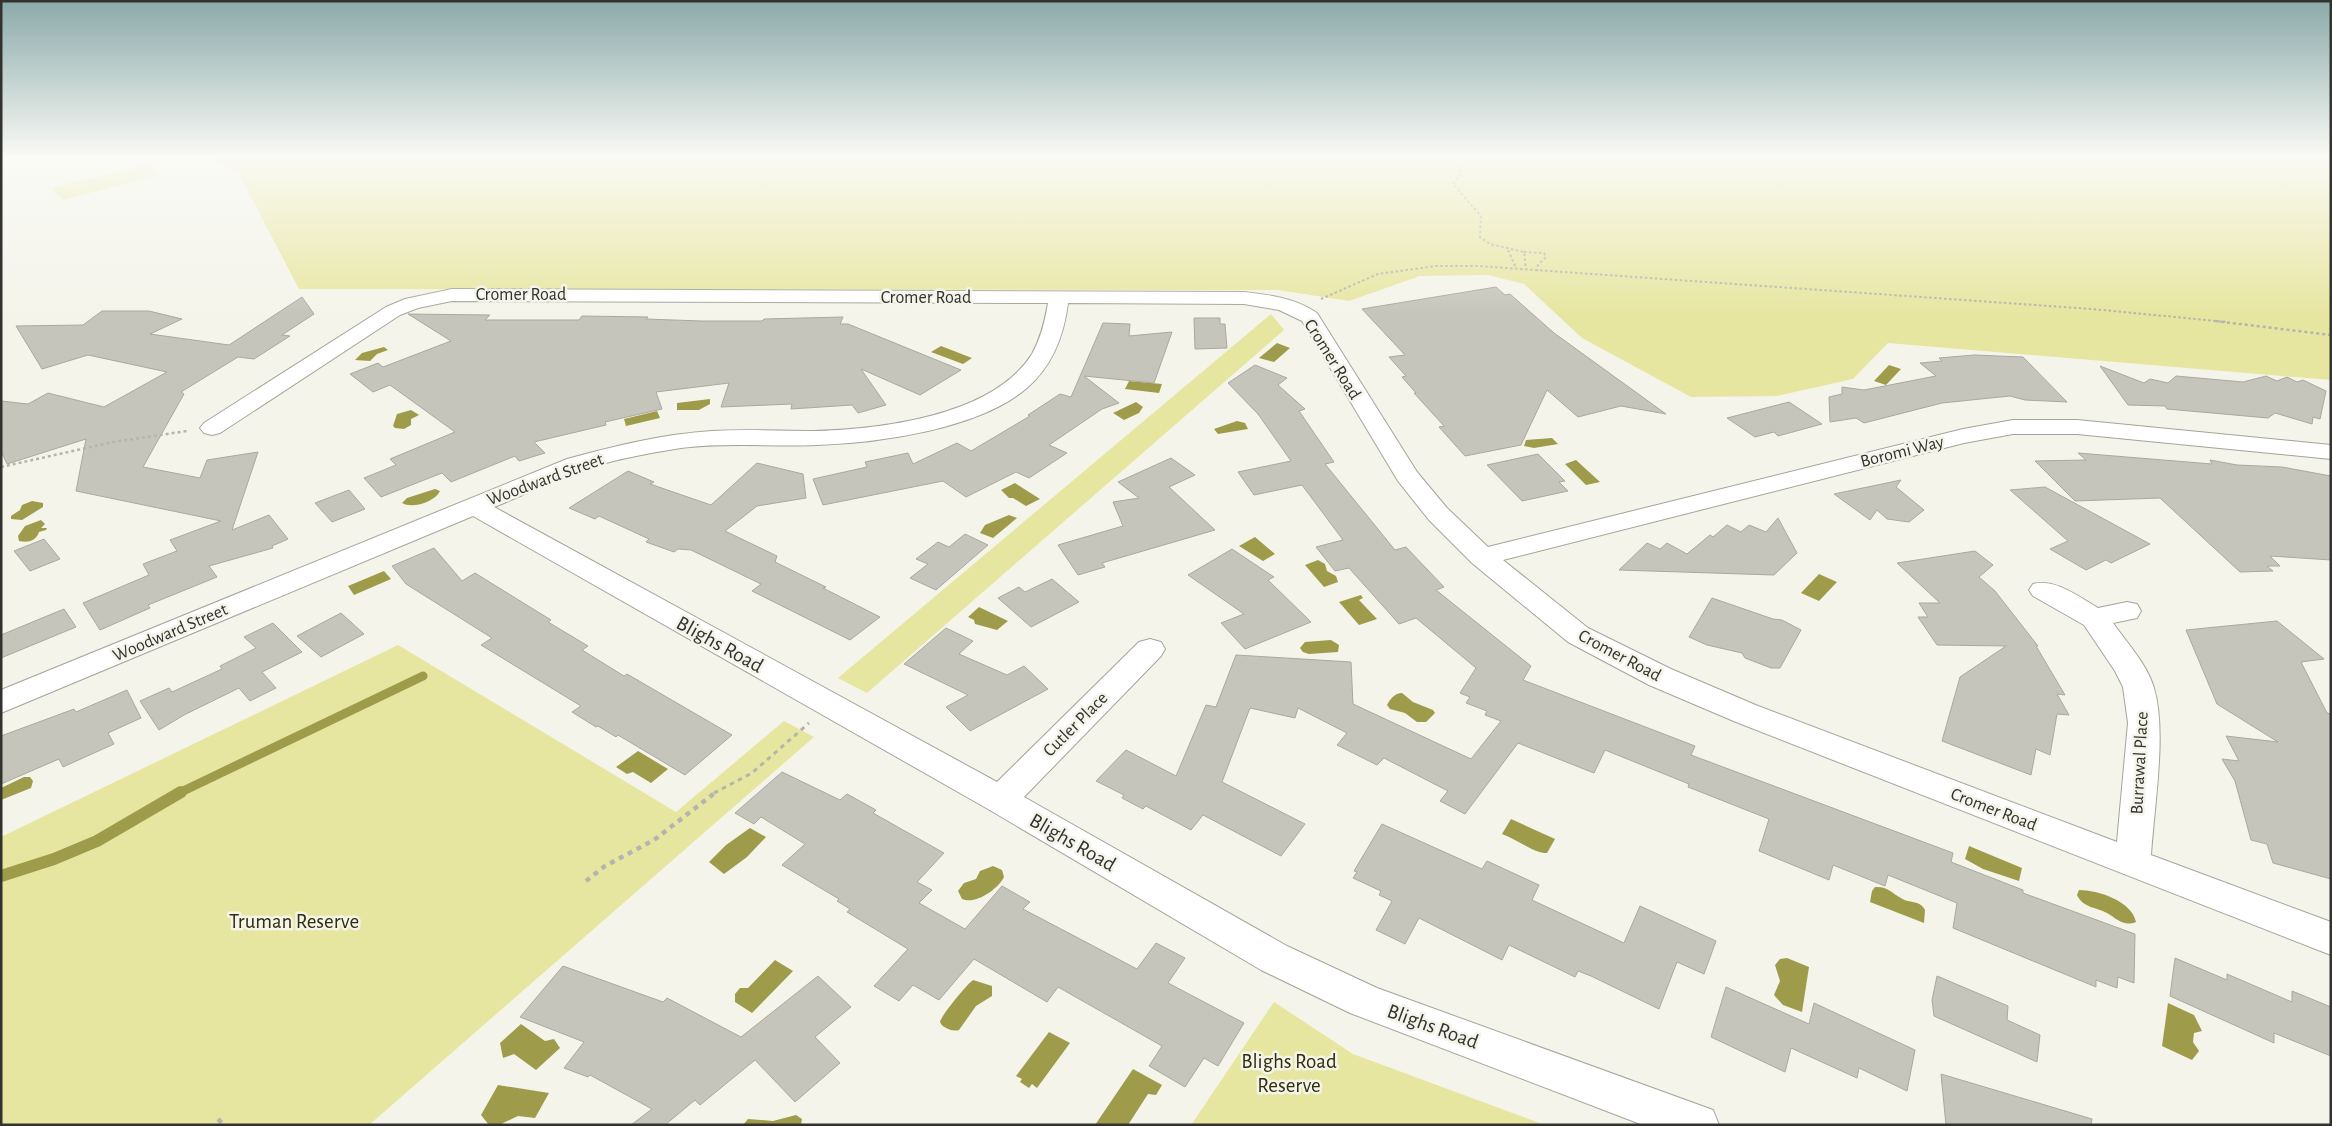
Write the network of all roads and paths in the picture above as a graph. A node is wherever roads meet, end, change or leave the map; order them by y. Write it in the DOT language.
graph roads {
  1 [pos="1475,210"];
  2 [pos="1508,250"];
  3 [pos="1524,252"];
  4 [pos="1516,268"];
  5 [pos="1526,270"];
  6 [pos="1537,271"];
  7 [pos="1059,298"];
  8 [pos="1300,310"];
  9 [pos="2331,336"];
  10 [pos="212,428"];
  11 [pos="2331,452"];
  12 [pos="1,466"];
  13 [pos="473,506"];
  14 [pos="1482,557"];
  15 [pos="2043,590"];
  16 [pos="2127,611"];
  17 [pos="2094,618"];
  18 [pos="1150,649"];
  19 [pos="1,702"];
  20 [pos="830,704"];
  21 [pos="1000,800"];
  22 [pos="2133,862"];
  23 [pos="586,881"];
  24 [pos="2331,939"];
  25 [pos="218,1120"];
  26 [pos="224,1125"];
  27 [pos="1698,1125"];
  1 -- 2 [label="path"];
  2 -- 3 [label="path"];
  2 -- 4 [label="path"];
  3 -- 5 [label="path"];
  3 -- 6 [label="path"];
  4 -- 5 [label="path"];
  4 -- 8 [label="path"];
  5 -- 6 [label="path"];
  6 -- 9 [label="path"];
  7 -- 8 [label="street, Cromer Road"];
  7 -- 10 [label="street, Cromer Road"];
  7 -- 13 [label="street, Woodward Street"];
  8 -- 14 [label="street, Cromer Road"];
  10 -- 12 [label="path"];
  11 -- 14 [label="street, Boromi Way"];
  13 -- 19 [label="street, Woodward Street"];
  13 -- 20 [label="street, Blighs Road"];
  14 -- 22 [label="street, Cromer Road"];
  15 -- 17 [label="street, Burrawal Place"];
  16 -- 17 [label="street"];
  17 -- 22 [label="street, Burrawal Place"];
  18 -- 21 [label="street, Cutler Place"];
  20 -- 21 [label="street, Blighs Road"];
  20 -- 23 [label="path"];
  21 -- 27 [label="street, Blighs Road"];
  22 -- 24 [label="street, Cromer Road"];
  25 -- 26 [label="path"];
}
